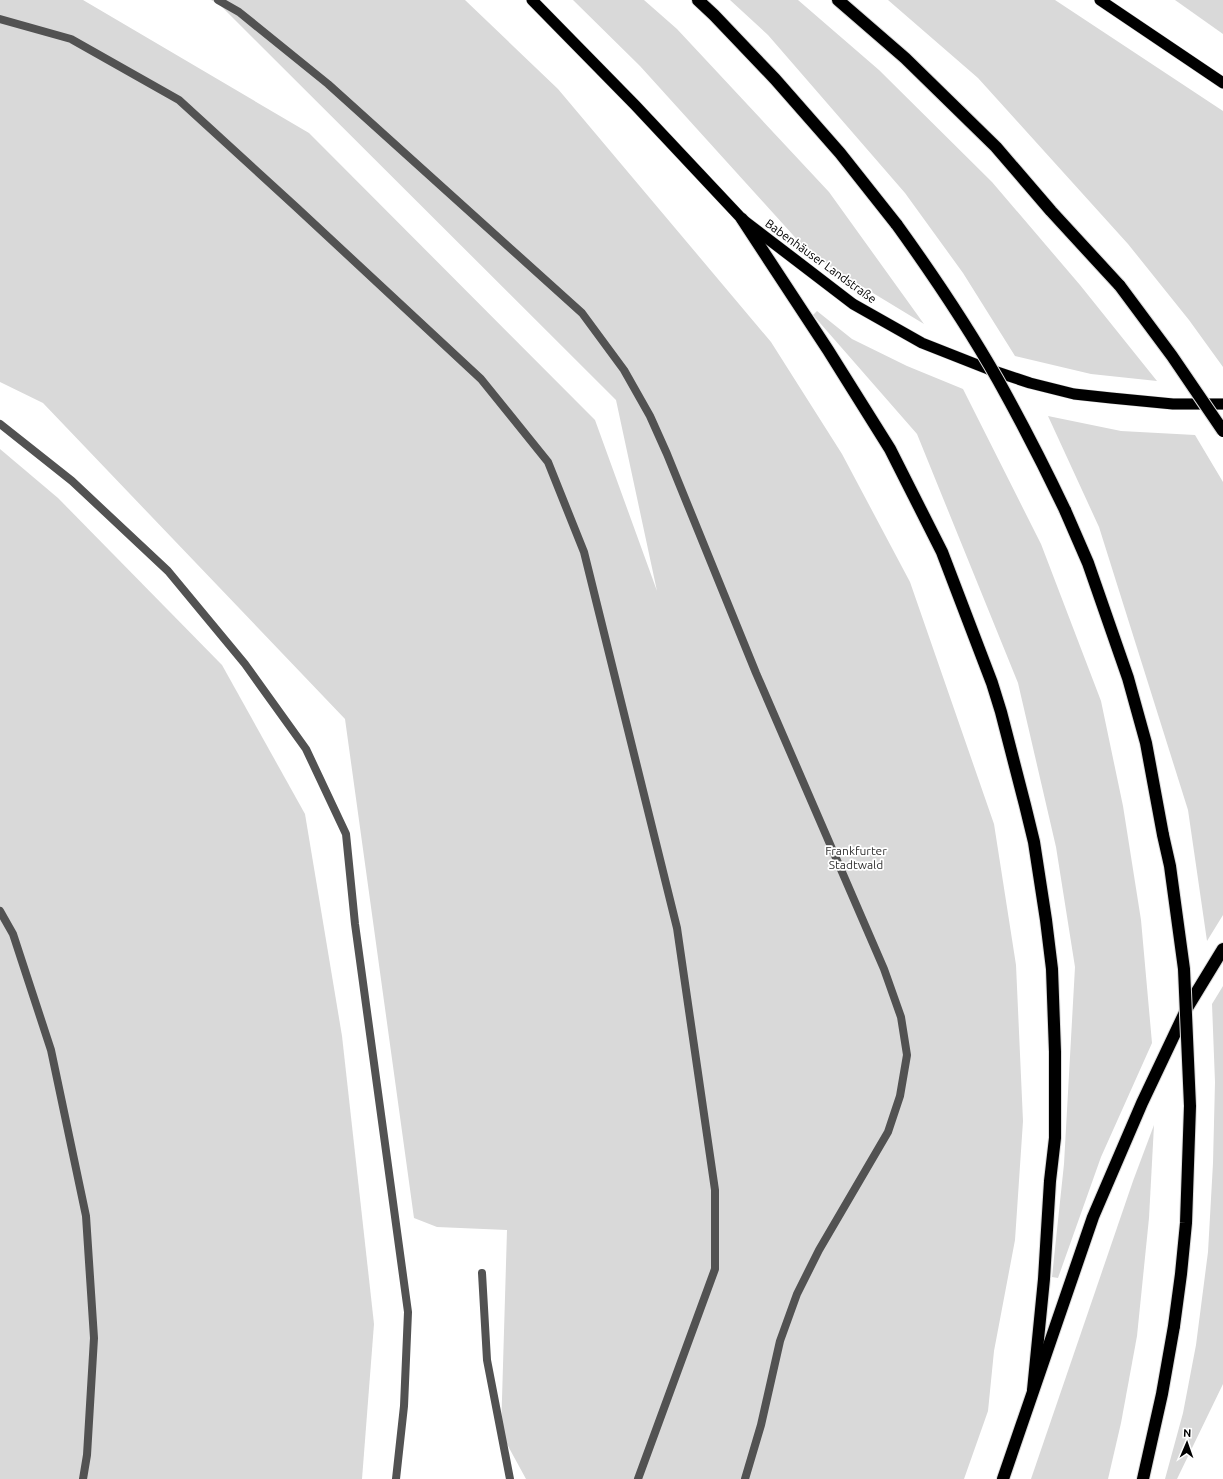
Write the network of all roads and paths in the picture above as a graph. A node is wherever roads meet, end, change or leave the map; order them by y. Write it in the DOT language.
graph roads {
  1 [pos="218,0"];
  2 [pos="532,0"];
  3 [pos="698,0"];
  4 [pos="838,0"];
  5 [pos="1100,0"];
  6 [pos="0,19"];
  7 [pos="1223,83"];
  8 [pos="742,219"];
  9 [pos="1223,404"];
  10 [pos="0,424"];
  11 [pos="1223,431"];
  12 [pos="0,911"];
  13 [pos="1223,949"];
  14 [pos="482,1273"];
  15 [pos="1033,1390"];
  16 [pos="83,1479"];
  17 [pos="396,1479"];
  18 [pos="510,1479"];
  19 [pos="638,1479"];
  20 [pos="746,1479"];
  21 [pos="1003,1479"];
  22 [pos="1143,1479"];
  1 -- 20 [label="lane"];
  2 -- 8 [label="highway, Babenhäuser Landstraße"];
  3 -- 22 [label="highway, bridge"];
  4 -- 11 [label="highway, bridge"];
  5 -- 7 [label="highway"];
  6 -- 19 [label="lane"];
  8 -- 9 [label="highway, Babenhäuser Landstraße"];
  8 -- 15 [label="highway"];
  10 -- 17 [label="lane"];
  12 -- 16 [label="lane"];
  13 -- 15 [label="highway"];
  14 -- 18 [label="lane"];
  15 -- 21 [label="highway"];
}
